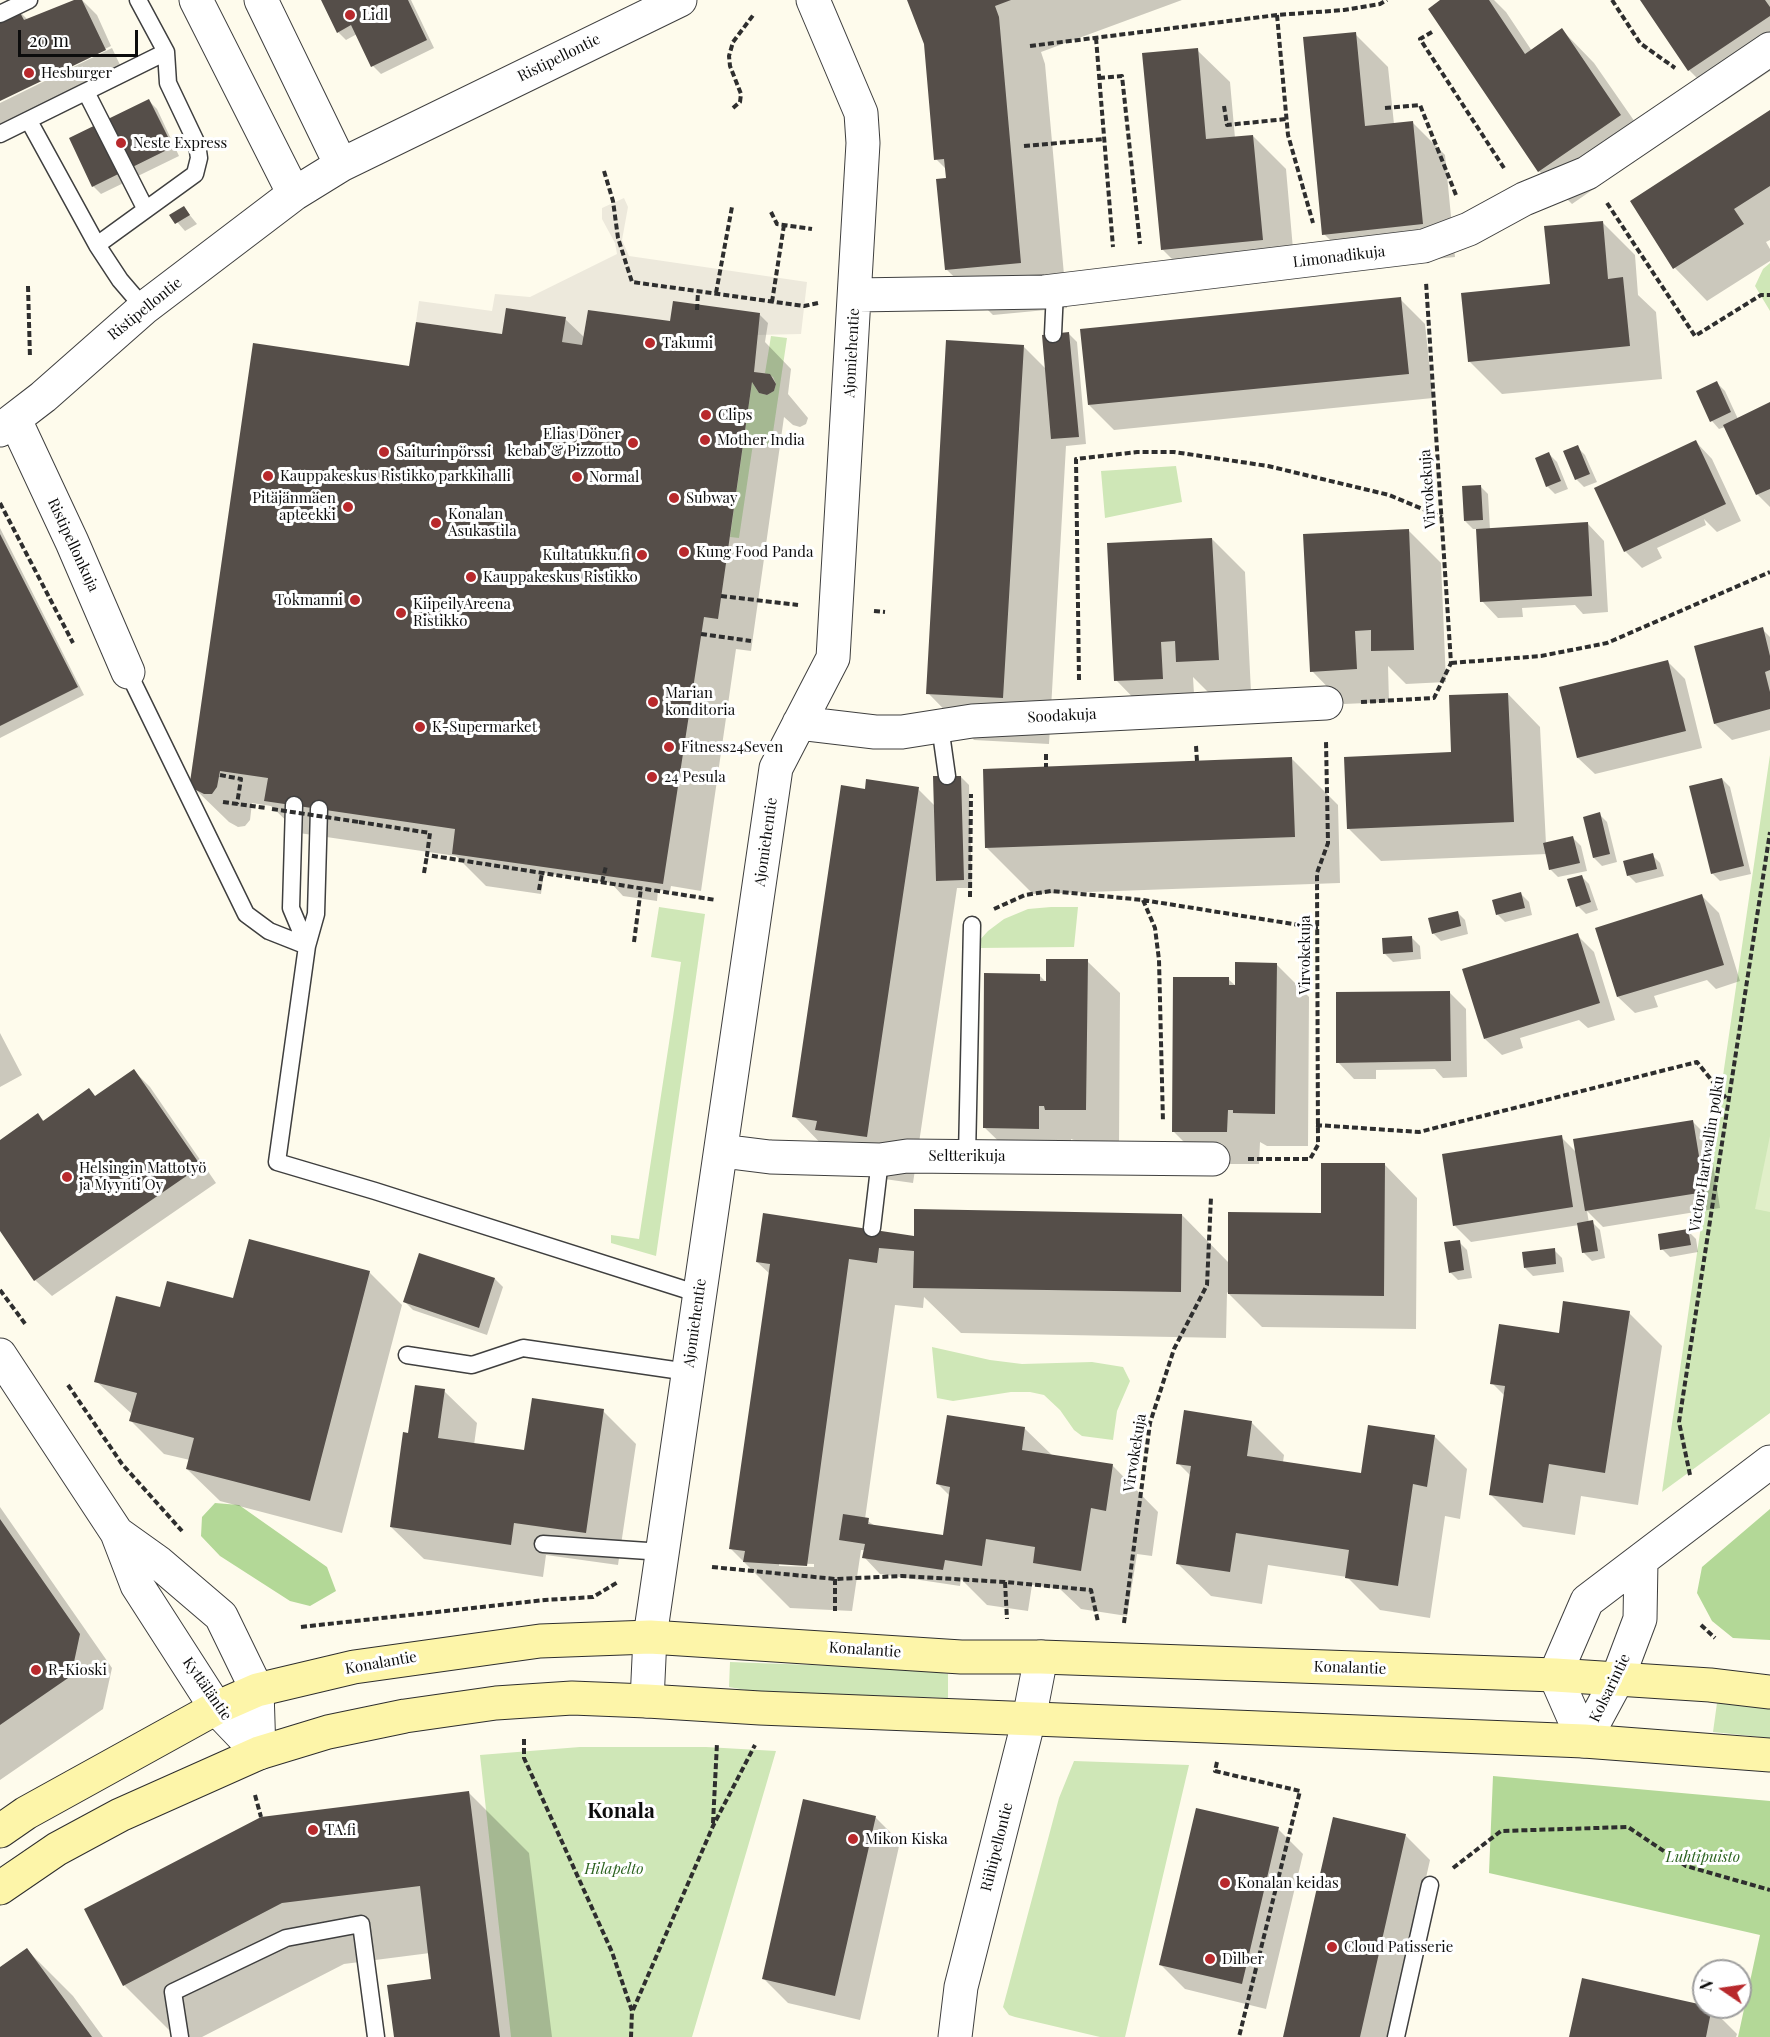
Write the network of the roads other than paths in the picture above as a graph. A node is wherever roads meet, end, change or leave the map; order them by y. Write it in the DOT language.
graph roads {
  1 [pos="29,0"];
  2 [pos="138,0"];
  3 [pos="196,0"];
  4 [pos="261,0"];
  5 [pos="680,0"];
  6 [pos="813,0"];
  7 [pos="0,14"];
  8 [pos="1770,49"];
  9 [pos="166,52"];
  10 [pos="86,92"];
  11 [pos="29,121"];
  12 [pos="0,134"];
  13 [pos="341,165"];
  14 [pos="294,194"];
  15 [pos="145,208"];
  16 [pos="97,245"];
  17 [pos="1055,291"];
  18 [pos="855,295"];
  19 [pos="144,308"];
  20 [pos="1053,334"];
  21 [pos="7,425"];
  22 [pos="128,672"];
  23 [pos="1326,703"];
  24 [pos="799,723"];
  25 [pos="940,726"];
  26 [pos="947,776"];
  27 [pos="294,805"];
  28 [pos="319,809"];
  29 [pos="972,925"];
  30 [pos="307,946"];
  31 [pos="722,1151"];
  32 [pos="967,1156"];
  33 [pos="1213,1159"];
  34 [pos="880,1160"];
  35 [pos="872,1228"];
  36 [pos="699,1294"];
  37 [pos="0,1354"];
  38 [pos="407,1355"];
  39 [pos="688,1372"];
  40 [pos="1770,1462"];
  41 [pos="117,1533"];
  42 [pos="543,1544"];
  43 [pos="663,1552"];
  44 [pos="1641,1560"];
  45 [pos="651,1637"];
  46 [pos="1041,1657"];
  47 [pos="1555,1676"];
  48 [pos="1617,1680"];
  49 [pos="257,1690"];
  50 [pos="1770,1692"];
  51 [pos="647,1701"];
  52 [pos="216,1708"];
  53 [pos="1029,1719"];
  54 [pos="1584,1741"];
  55 [pos="259,1754"];
  56 [pos="1770,1755"];
  57 [pos="0,1831"];
  58 [pos="1430,1885"];
  59 [pos="0,1888"];
  60 [pos="180,2037"];
  61 [pos="376,2037"];
  62 [pos="955,2037"];
  63 [pos="1396,2037"];
  1 -- 7 [label="lane"];
  2 -- 9 [label="lane"];
  3 -- 14 [label="street"];
  4 -- 13 [label="street"];
  5 -- 13 [label="street, Ristipellontie"];
  6 -- 18 [label="street, Ajomiehentie"];
  8 -- 17 [label="street, Limonadikuja"];
  9 -- 10 [label="lane"];
  9 -- 15 [label="lane"];
  10 -- 11 [label="lane"];
  10 -- 15 [label="lane"];
  11 -- 12 [label="lane"];
  11 -- 16 [label="lane"];
  13 -- 14 [label="street, Ristipellontie"];
  14 -- 19 [label="street, Ristipellontie"];
  15 -- 16 [label="lane"];
  16 -- 19 [label="lane"];
  17 -- 18 [label="street, Limonadikuja"];
  17 -- 20 [label="lane"];
  18 -- 24 [label="street, Ajomiehentie"];
  19 -- 21 [label="street, Ristipellontie"];
  21 -- 22 [label="street, Ristipellonkuja"];
  22 -- 30 [label="lane"];
  23 -- 25 [label="street, Soodakuja"];
  24 -- 25 [label="street, Soodakuja"];
  24 -- 31 [label="street, Ajomiehentie"];
  25 -- 26 [label="lane"];
  27 -- 30 [label="lane"];
  28 -- 30 [label="lane"];
  29 -- 32 [label="lane"];
  30 -- 36 [label="lane"];
  31 -- 34 [label="street, Seltterikuja"];
  31 -- 36 [label="street, Ajomiehentie"];
  32 -- 33 [label="street, Seltterikuja"];
  32 -- 34 [label="street, Seltterikuja"];
  34 -- 35 [label="lane"];
  36 -- 39 [label="street, Ajomiehentie"];
  37 -- 41 [label="street, Kyttäläntie"];
  38 -- 39 [label="lane"];
  39 -- 43 [label="street, Ajomiehentie"];
  40 -- 44 [label="street"];
  41 -- 49 [label="street, Kyttäläntie"];
  41 -- 52 [label="street, Kyttäläntie"];
  42 -- 43 [label="lane"];
  43 -- 45 [label="street, Ajomiehentie"];
  44 -- 47 [label="street"];
  44 -- 48 [label="street, Kolsarintie"];
  45 -- 46 [label="main road, Konalantie"];
  45 -- 49 [label="main road, Konalantie"];
  45 -- 51 [label="street, Ajomiehentie"];
  46 -- 47 [label="main road, Konalantie"];
  46 -- 53 [label="street, Riihipellontie"];
  47 -- 48 [label="main road, Konalantie"];
  47 -- 54 [label="street, Kolsarintie"];
  48 -- 50 [label="main road, Konalantie"];
  48 -- 54 [label="street, Kolsarintie"];
  49 -- 52 [label="main road, Konalantie"];
  49 -- 55 [label="street, Kyttäläntie"];
  51 -- 53 [label="main road"];
  51 -- 55 [label="main road"];
  52 -- 55 [label="street, Kyttäläntie"];
  52 -- 57 [label="main road, Konalantie"];
  53 -- 54 [label="main road"];
  53 -- 62 [label="street, Riihipellontie"];
  54 -- 56 [label="main road"];
  55 -- 59 [label="main road"];
  58 -- 63 [label="lane"];
  60 -- 61 [label="lane"];
}
